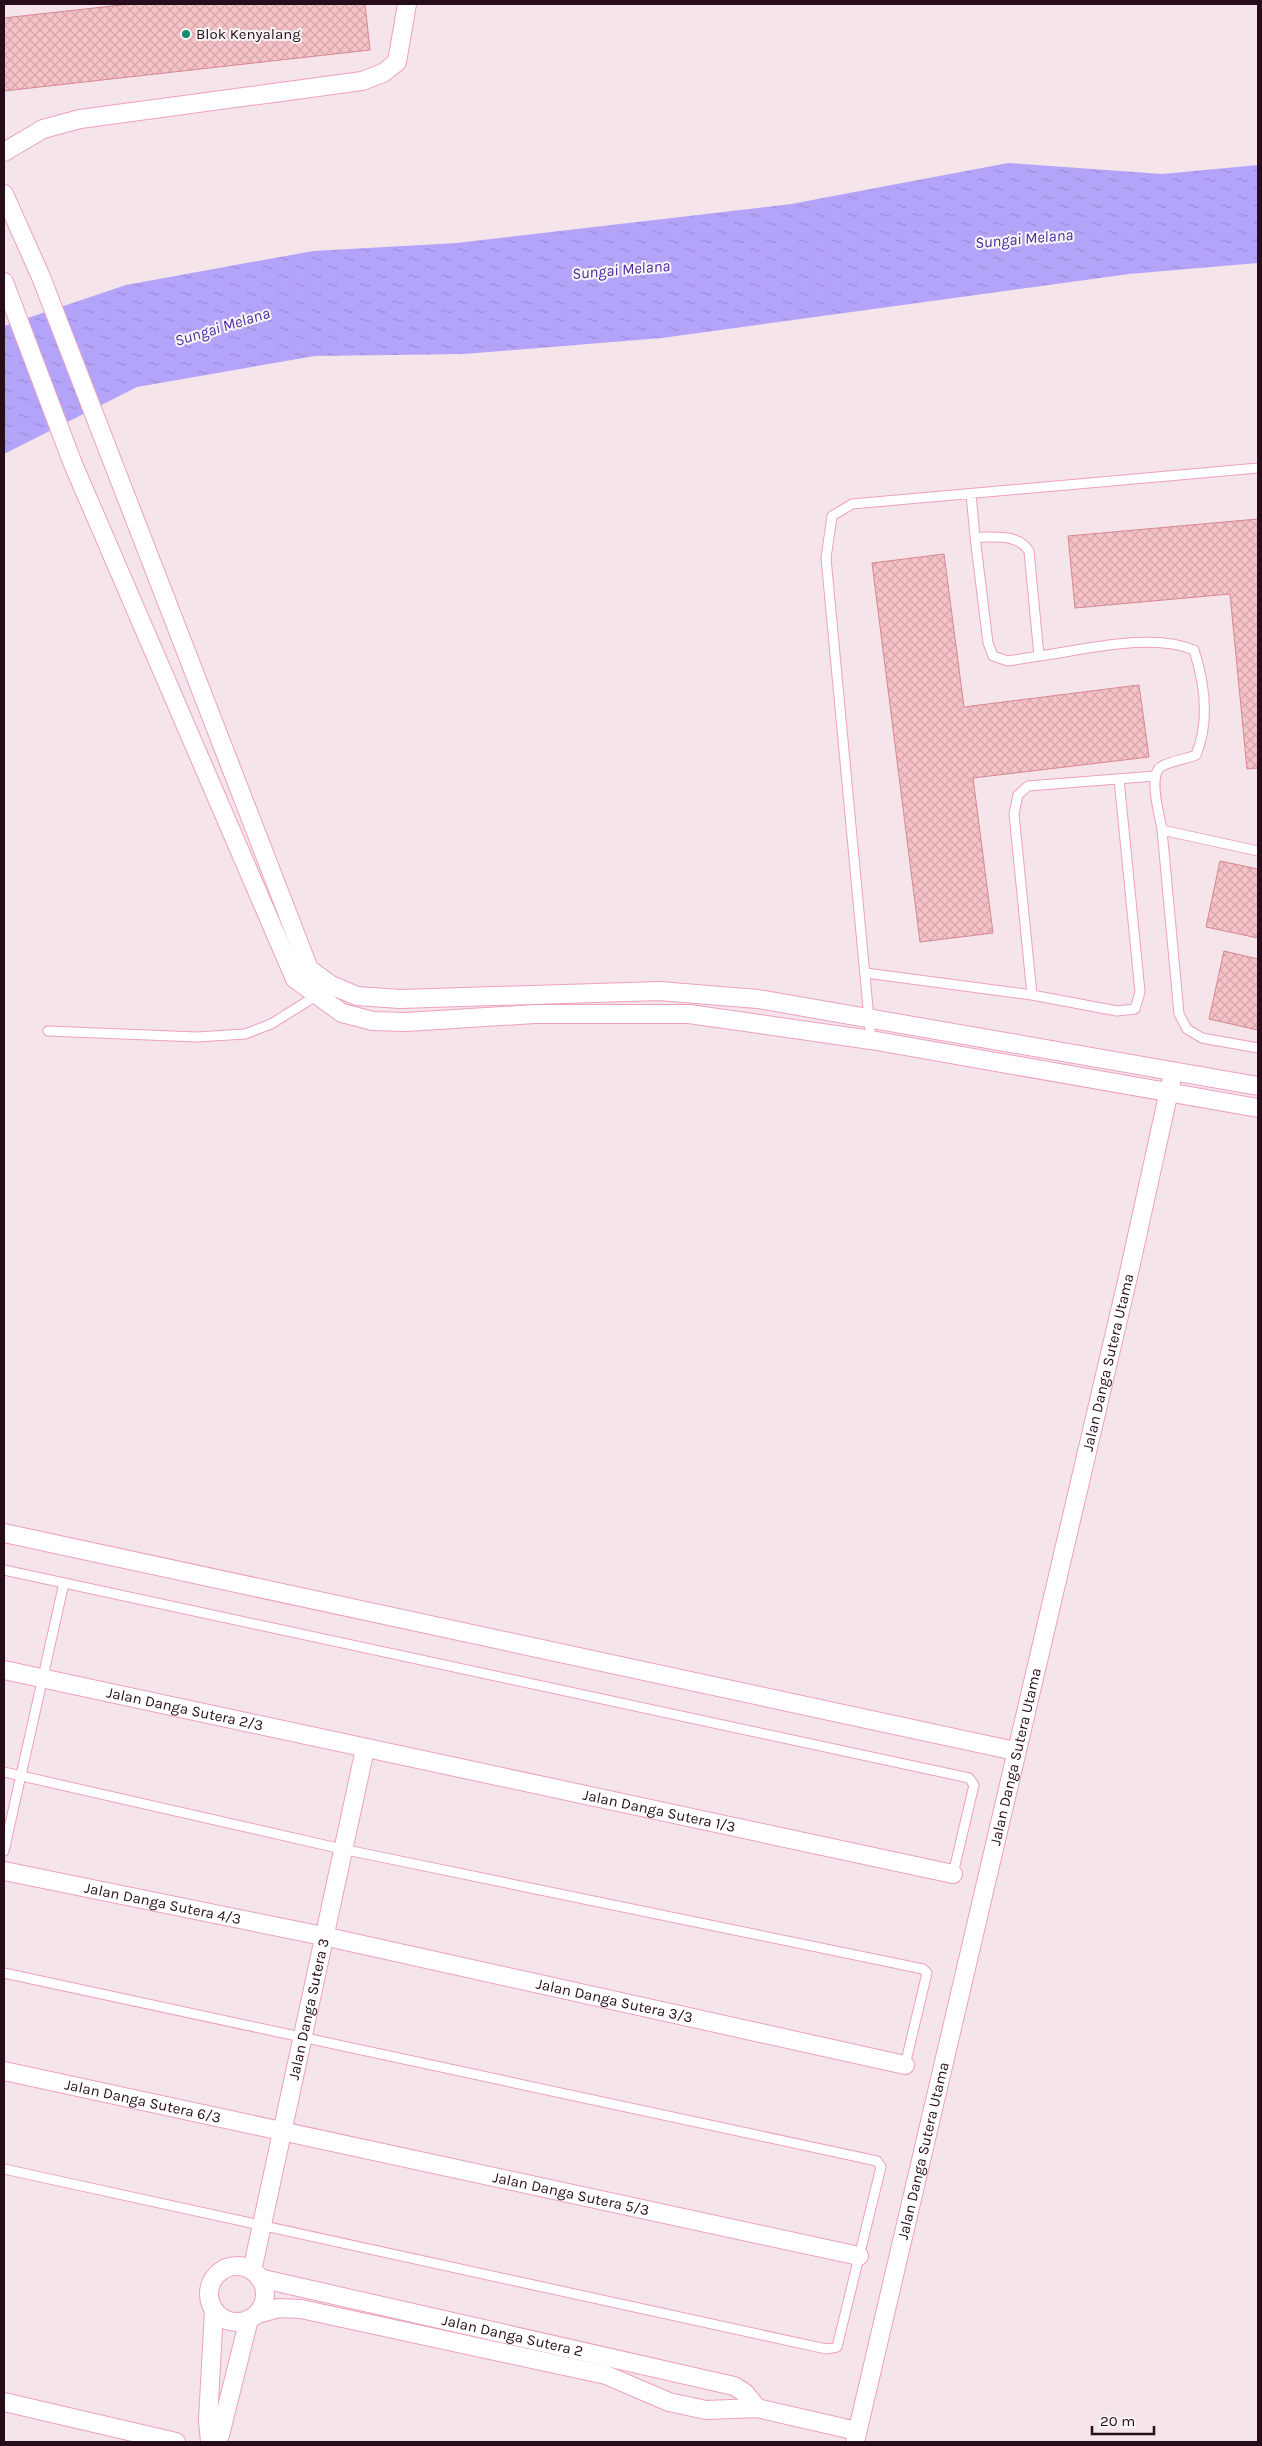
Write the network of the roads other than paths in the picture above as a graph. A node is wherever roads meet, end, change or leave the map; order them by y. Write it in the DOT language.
graph roads {
  1 [pos="408,4"];
  2 [pos="4,152"];
  3 [pos="4,194"];
  4 [pos="4,284"];
  5 [pos="1258,468"];
  6 [pos="971,494"];
  7 [pos="976,538"];
  8 [pos="1039,656"];
  9 [pos="1155,776"];
  10 [pos="1119,779"];
  11 [pos="1162,830"];
  12 [pos="1258,851"];
  13 [pos="866,972"];
  14 [pos="1032,995"];
  15 [pos="316,996"];
  16 [pos="870,1019"];
  17 [pos="48,1030"];
  18 [pos="871,1040"];
  19 [pos="1258,1048"];
  20 [pos="1173,1071"];
  21 [pos="1258,1086"];
  22 [pos="1169,1092"];
  23 [pos="1258,1108"];
  24 [pos="4,1533"];
  25 [pos="4,1570"];
  26 [pos="64,1582"];
  27 [pos="4,1670"];
  28 [pos="42,1678"];
  29 [pos="365,1749"];
  30 [pos="1015,1751"];
  31 [pos="4,1772"];
  32 [pos="21,1775"];
  33 [pos="342,1849"];
  34 [pos="4,1851"];
  35 [pos="4,1870"];
  36 [pos="953,1874"];
  37 [pos="323,1936"];
  38 [pos="4,1973"];
  39 [pos="302,2037"];
  40 [pos="905,2065"];
  41 [pos="4,2071"];
  42 [pos="282,2130"];
  43 [pos="4,2169"];
  44 [pos="262,2225"];
  45 [pos="859,2256"];
  46 [pos="256,2274"];
  47 [pos="214,2310"];
  48 [pos="253,2316"];
  49 [pos="4,2402"];
  50 [pos="757,2408"];
  51 [pos="856,2437"];
  52 [pos="176,2442"];
  53 [pos="210,2442"];
  54 [pos="216,2442"];
  1 -- 2 [label="street"];
  3 -- 16 [label="street"];
  4 -- 15 [label="street"];
  5 -- 6 [label="lane"];
  6 -- 7 [label="lane"];
  6 -- 13 [label="lane"];
  7 -- 8 [label="lane"];
  7 -- 8 [label="lane"];
  8 -- 9 [label="lane"];
  9 -- 10 [label="lane"];
  9 -- 11 [label="lane"];
  10 -- 14 [label="lane"];
  10 -- 14 [label="lane"];
  11 -- 12 [label="lane"];
  11 -- 19 [label="lane"];
  13 -- 14 [label="lane"];
  13 -- 16 [label="lane"];
  15 -- 17 [label="lane"];
  15 -- 18 [label="street"];
  16 -- 18 [label="lane"];
  16 -- 20 [label="street"];
  18 -- 22 [label="street"];
  20 -- 21 [label="street"];
  20 -- 22 [label="street, Jalan Danga Sutera Utama"];
  22 -- 23 [label="street"];
  22 -- 30 [label="street, Jalan Danga Sutera Utama"];
  24 -- 30 [label="street"];
  25 -- 26 [label="lane"];
  26 -- 28 [label="lane"];
  26 -- 36 [label="lane"];
  27 -- 28 [label="street, Jalan Danga Sutera 2/3"];
  28 -- 29 [label="street, Jalan Danga Sutera 2/3"];
  28 -- 32 [label="lane"];
  29 -- 33 [label="street, Jalan Danga Sutera 3"];
  29 -- 36 [label="street, Jalan Danga Sutera 1/3"];
  30 -- 51 [label="street, Jalan Danga Sutera Utama"];
  31 -- 32 [label="lane"];
  32 -- 33 [label="lane"];
  32 -- 34 [label="lane"];
  33 -- 37 [label="street, Jalan Danga Sutera 3"];
  33 -- 40 [label="lane"];
  35 -- 37 [label="street, Jalan Danga Sutera 4/3"];
  37 -- 39 [label="street, Jalan Danga Sutera 3"];
  37 -- 40 [label="street, Jalan Danga Sutera 3/3"];
  38 -- 39 [label="lane"];
  39 -- 42 [label="street, Jalan Danga Sutera 3"];
  39 -- 45 [label="lane"];
  41 -- 42 [label="street, Jalan Danga Sutera 6/3"];
  42 -- 44 [label="street, Jalan Danga Sutera 3"];
  42 -- 45 [label="street, Jalan Danga Sutera 5/3"];
  43 -- 44 [label="lane"];
  44 -- 45 [label="lane"];
  44 -- 46 [label="street, Jalan Danga Sutera 3"];
  46 -- 47 [label="street"];
  46 -- 48 [label="street"];
  46 -- 50 [label="street, Jalan Danga Sutera 2"];
  47 -- 48 [label="street"];
  47 -- 53 [label="street"];
  48 -- 50 [label="street, Jalan Danga Sutera 2"];
  48 -- 54 [label="street"];
  49 -- 52 [label="street"];
  50 -- 51 [label="street, Jalan Danga Sutera 2"];
}
